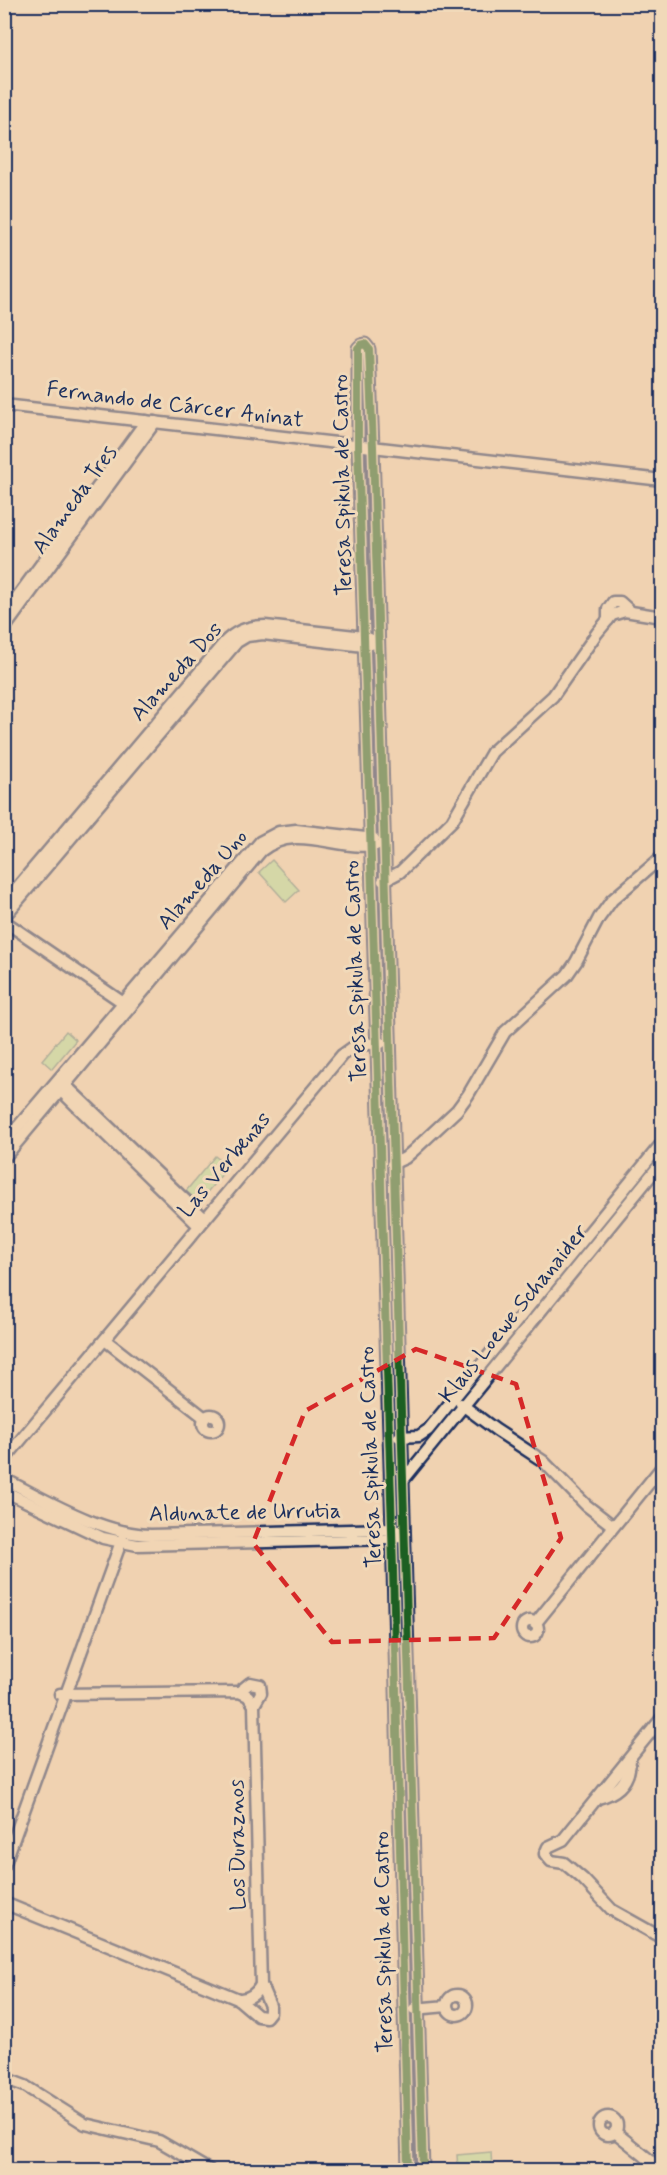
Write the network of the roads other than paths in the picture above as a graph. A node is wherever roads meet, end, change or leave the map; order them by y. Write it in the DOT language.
graph roads {
  1 [pos="4,405"];
  2 [pos="151,422"];
  3 [pos="358,446"];
  4 [pos="373,447"];
  5 [pos="663,480"];
  6 [pos="4,615"];
  7 [pos="663,617"];
  8 [pos="4,629"];
  9 [pos="364,641"];
  10 [pos="379,643"];
  11 [pos="370,842"];
  12 [pos="385,843"];
  13 [pos="663,857"];
  14 [pos="387,880"];
  15 [pos="371,882"];
  16 [pos="4,903"];
  17 [pos="4,919"];
  18 [pos="127,1005"];
  19 [pos="390,1042"];
  20 [pos="376,1043"];
  21 [pos="59,1085"];
  22 [pos="4,1143"];
  23 [pos="663,1143"];
  24 [pos="4,1158"];
  25 [pos="650,1158"];
  26 [pos="396,1164"];
  27 [pos="662,1165"];
  28 [pos="380,1166"];
  29 [pos="202,1222"];
  30 [pos="105,1340"];
  31 [pos="453,1398"];
  32 [pos="464,1407"];
  33 [pos="205,1418"];
  34 [pos="389,1437"];
  35 [pos="405,1437"];
  36 [pos="4,1460"];
  37 [pos="663,1467"];
  38 [pos="406,1478"];
  39 [pos="4,1479"];
  40 [pos="390,1480"];
  41 [pos="4,1491"];
  42 [pos="614,1526"];
  43 [pos="407,1533"];
  44 [pos="392,1534"];
  45 [pos="120,1537"];
  46 [pos="535,1624"];
  47 [pos="238,1692"];
  48 [pos="64,1694"];
  49 [pos="254,1705"];
  50 [pos="663,1718"];
  51 [pos="399,1812"];
  52 [pos="414,1812"];
  53 [pos="563,1840"];
  54 [pos="4,1847"];
  55 [pos="564,1863"];
  56 [pos="4,1866"];
  57 [pos="4,1903"];
  58 [pos="663,1938"];
  59 [pos="261,1985"];
  60 [pos="238,1999"];
  61 [pos="447,2006"];
  62 [pos="420,2009"];
  63 [pos="404,2010"];
  64 [pos="4,2078"];
  65 [pos="615,2132"];
  66 [pos="209,2170"];
  67 [pos="408,2170"];
  68 [pos="423,2170"];
  69 [pos="663,2170"];
  1 -- 2 [label="street, Fernando de Cárcer Aninat"];
  2 -- 3 [label="street, Fernando de Cárcer Aninat"];
  2 -- 6 [label="street, Alameda Tres"];
  2 -- 8 [label="street, Alameda Tres"];
  3 -- 4 [label="street, Fernando de Cárcer Aninat"];
  3 -- 4 [label="street, Teresa Spikula de Castro"];
  3 -- 9 [label="street, Teresa Spikula de Castro"];
  4 -- 5 [label="street, Fernando de Cárcer Aninat"];
  4 -- 10 [label="street, Teresa Spikula de Castro"];
  7 -- 14 [label="street"];
  9 -- 10 [label="street, Alameda Dos"];
  9 -- 11 [label="street, Teresa Spikula de Castro"];
  9 -- 16 [label="street, Alameda Dos"];
  9 -- 17 [label="street, Alameda Dos"];
  10 -- 12 [label="street, Teresa Spikula de Castro"];
  11 -- 12 [label="street, Alameda Uno"];
  11 -- 15 [label="street, Teresa Spikula de Castro"];
  11 -- 18 [label="street, Alameda Uno"];
  12 -- 14 [label="street, Teresa Spikula de Castro"];
  13 -- 26 [label="street"];
  14 -- 15 [label="street"];
  14 -- 19 [label="street, Teresa Spikula de Castro"];
  15 -- 20 [label="street, Teresa Spikula de Castro"];
  17 -- 18 [label="street"];
  18 -- 21 [label="street, Alameda Uno"];
  19 -- 20 [label="street, Las Verbenas"];
  19 -- 26 [label="street, Teresa Spikula de Castro"];
  20 -- 28 [label="street, Teresa Spikula de Castro"];
  20 -- 29 [label="street, Las Verbenas"];
  21 -- 22 [label="street, Alameda Uno"];
  21 -- 24 [label="street, Alameda Uno"];
  21 -- 29 [label="street"];
  23 -- 25 [label="street, Klaus Loewe Schanaider"];
  25 -- 27 [label="street"];
  25 -- 31 [label="street, Klaus Loewe Schanaider"];
  26 -- 28 [label="street"];
  26 -- 35 [label="street, Teresa Spikula de Castro"];
  27 -- 32 [label="street, Klaus Loewe Schanaider"];
  28 -- 34 [label="street, Teresa Spikula de Castro"];
  29 -- 30 [label="street, Las Verbenas"];
  30 -- 33 [label="street"];
  30 -- 36 [label="street, Las Verbenas"];
  31 -- 32 [label="street"];
  31 -- 35 [label="street, Klaus Loewe Schanaider"];
  32 -- 38 [label="street, Klaus Loewe Schanaider"];
  32 -- 42 [label="street"];
  34 -- 35 [label="street, Klaus Loewe Schanaider"];
  34 -- 40 [label="street, Teresa Spikula de Castro"];
  35 -- 38 [label="street, Teresa Spikula de Castro"];
  37 -- 42 [label="street"];
  38 -- 40 [label="street"];
  38 -- 43 [label="street, Teresa Spikula de Castro"];
  39 -- 45 [label="street, Aldunate de Urrutia"];
  40 -- 44 [label="street, Teresa Spikula de Castro"];
  41 -- 45 [label="street, Aldunate de Urrutia"];
  42 -- 46 [label="street"];
  43 -- 44 [label="street, Aldunate de Urrutia"];
  43 -- 52 [label="street, Teresa Spikula de Castro"];
  44 -- 45 [label="street, Aldunate de Urrutia"];
  44 -- 51 [label="street, Teresa Spikula de Castro"];
  45 -- 48 [label="street"];
  47 -- 48 [label="street, Los Duraznos"];
  47 -- 49 [label="street"];
  47 -- 49 [label="street, Los Duraznos"];
  48 -- 54 [label="street"];
  48 -- 56 [label="street"];
  49 -- 59 [label="street, Los Duraznos"];
  50 -- 53 [label="street"];
  51 -- 52 [label="street, Teresa Spikula de Castro"];
  51 -- 63 [label="street, Teresa Spikula de Castro"];
  52 -- 62 [label="street, Teresa Spikula de Castro"];
  53 -- 55 [label="street"];
  53 -- 55 [label="street"];
  55 -- 58 [label="street"];
  57 -- 60 [label="street, Los Duraznos"];
  59 -- 60 [label="street"];
  59 -- 60 [label="street, Los Duraznos"];
  61 -- 62 [label="street"];
  62 -- 63 [label="street"];
  62 -- 68 [label="street, Teresa Spikula de Castro"];
  63 -- 67 [label="street, Teresa Spikula de Castro"];
  64 -- 66 [label="street"];
  65 -- 69 [label="street"];
}
